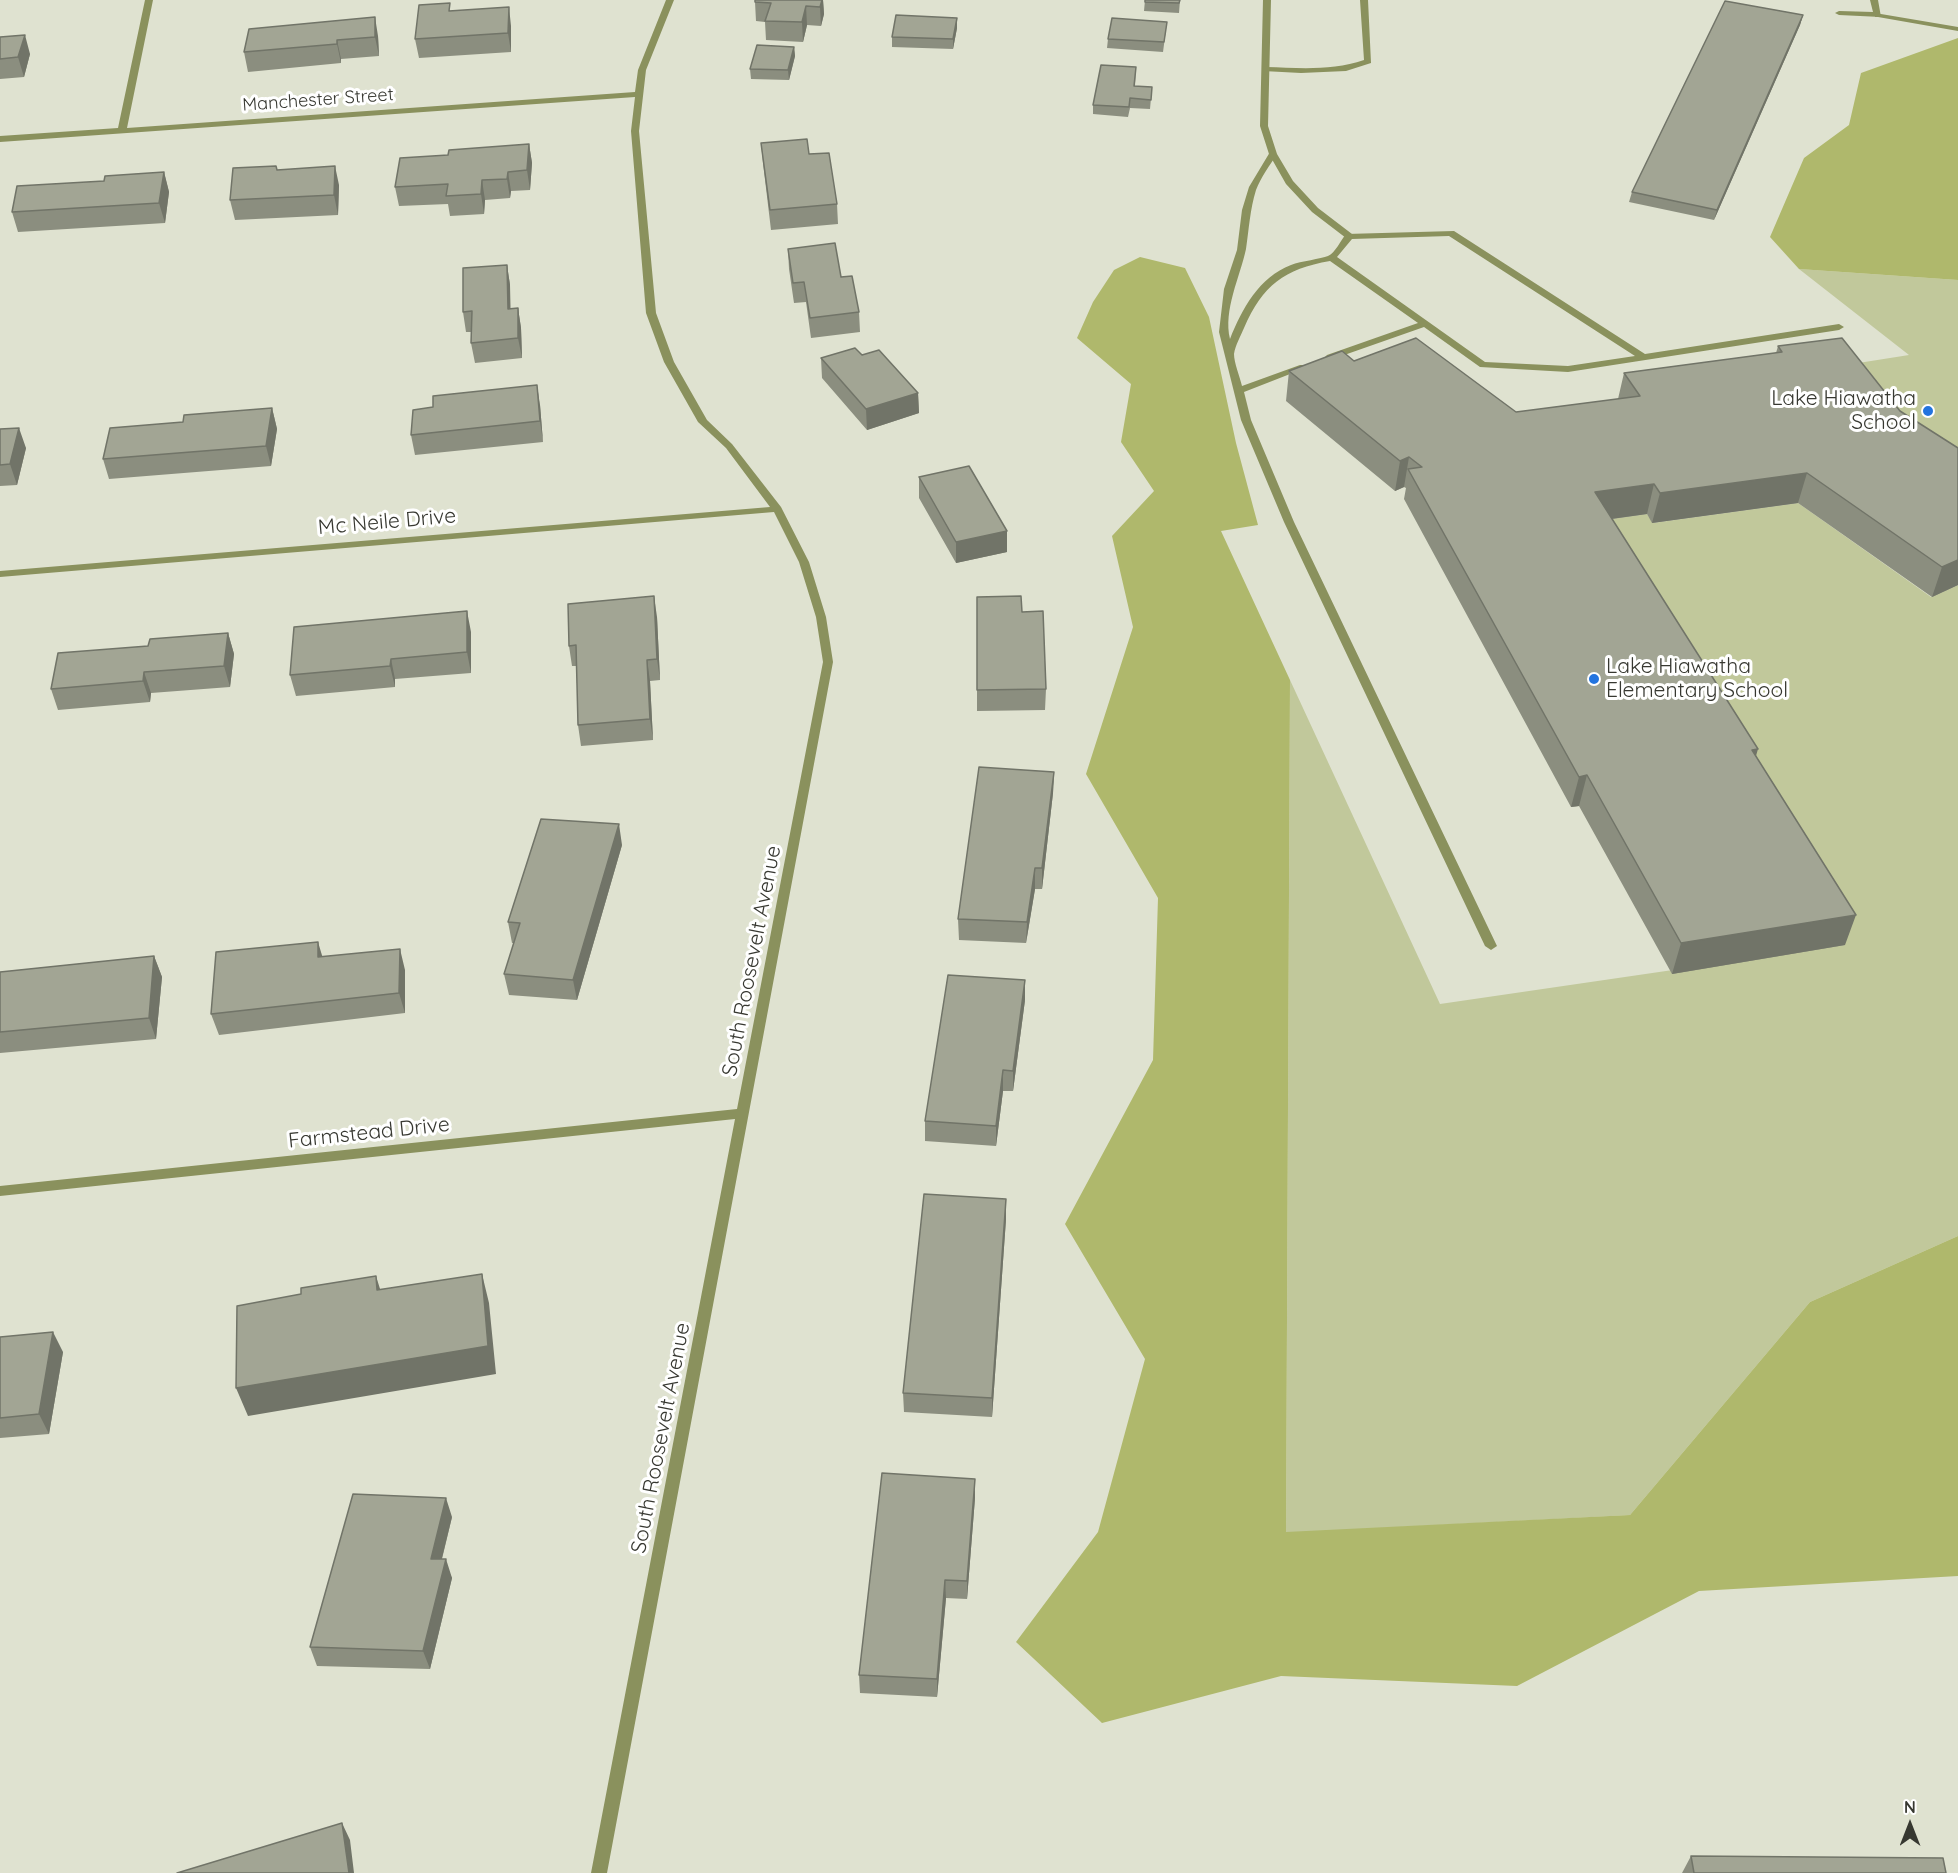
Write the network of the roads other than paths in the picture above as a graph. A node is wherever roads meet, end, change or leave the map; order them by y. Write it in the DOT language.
graph roads {
  1 [pos="149,0"];
  2 [pos="670,0"];
  3 [pos="1267,0"];
  4 [pos="1364,0"];
  5 [pos="1874,0"];
  6 [pos="1839,13"];
  7 [pos="1878,15"];
  8 [pos="1958,29"];
  9 [pos="1266,69"];
  10 [pos="639,94"];
  11 [pos="122,131"];
  12 [pos="0,140"];
  13 [pos="1273,154"];
  14 [pos="1349,236"];
  15 [pos="1332,258"];
  16 [pos="1425,324"];
  17 [pos="1839,327"];
  18 [pos="1230,354"];
  19 [pos="1645,358"];
  20 [pos="1239,390"];
  21 [pos="777,509"];
  22 [pos="0,574"];
  23 [pos="1491,946"];
  24 [pos="743,1113"];
  25 [pos="0,1191"];
  26 [pos="599,1873"];
  1 -- 11 [label="street"];
  2 -- 10 [label="street, South Roosevelt Avenue"];
  3 -- 9 [label="street"];
  4 -- 9 [label="street"];
  5 -- 7 [label="street"];
  6 -- 7 [label="street"];
  7 -- 8 [label="street"];
  9 -- 13 [label="street"];
  10 -- 11 [label="street, Manchester Street"];
  10 -- 21 [label="street, South Roosevelt Avenue"];
  11 -- 12 [label="street, Manchester Street"];
  13 -- 14 [label="street"];
  13 -- 18 [label="street"];
  14 -- 15 [label="street"];
  14 -- 19 [label="street"];
  15 -- 16 [label="street"];
  15 -- 18 [label="street"];
  16 -- 19 [label="street"];
  16 -- 20 [label="street"];
  17 -- 19 [label="street"];
  18 -- 20 [label="street"];
  20 -- 23 [label="street"];
  21 -- 22 [label="street, Mc Neile Drive"];
  21 -- 24 [label="street, South Roosevelt Avenue"];
  24 -- 25 [label="street, Farmstead Drive"];
  24 -- 26 [label="street, South Roosevelt Avenue"];
}
